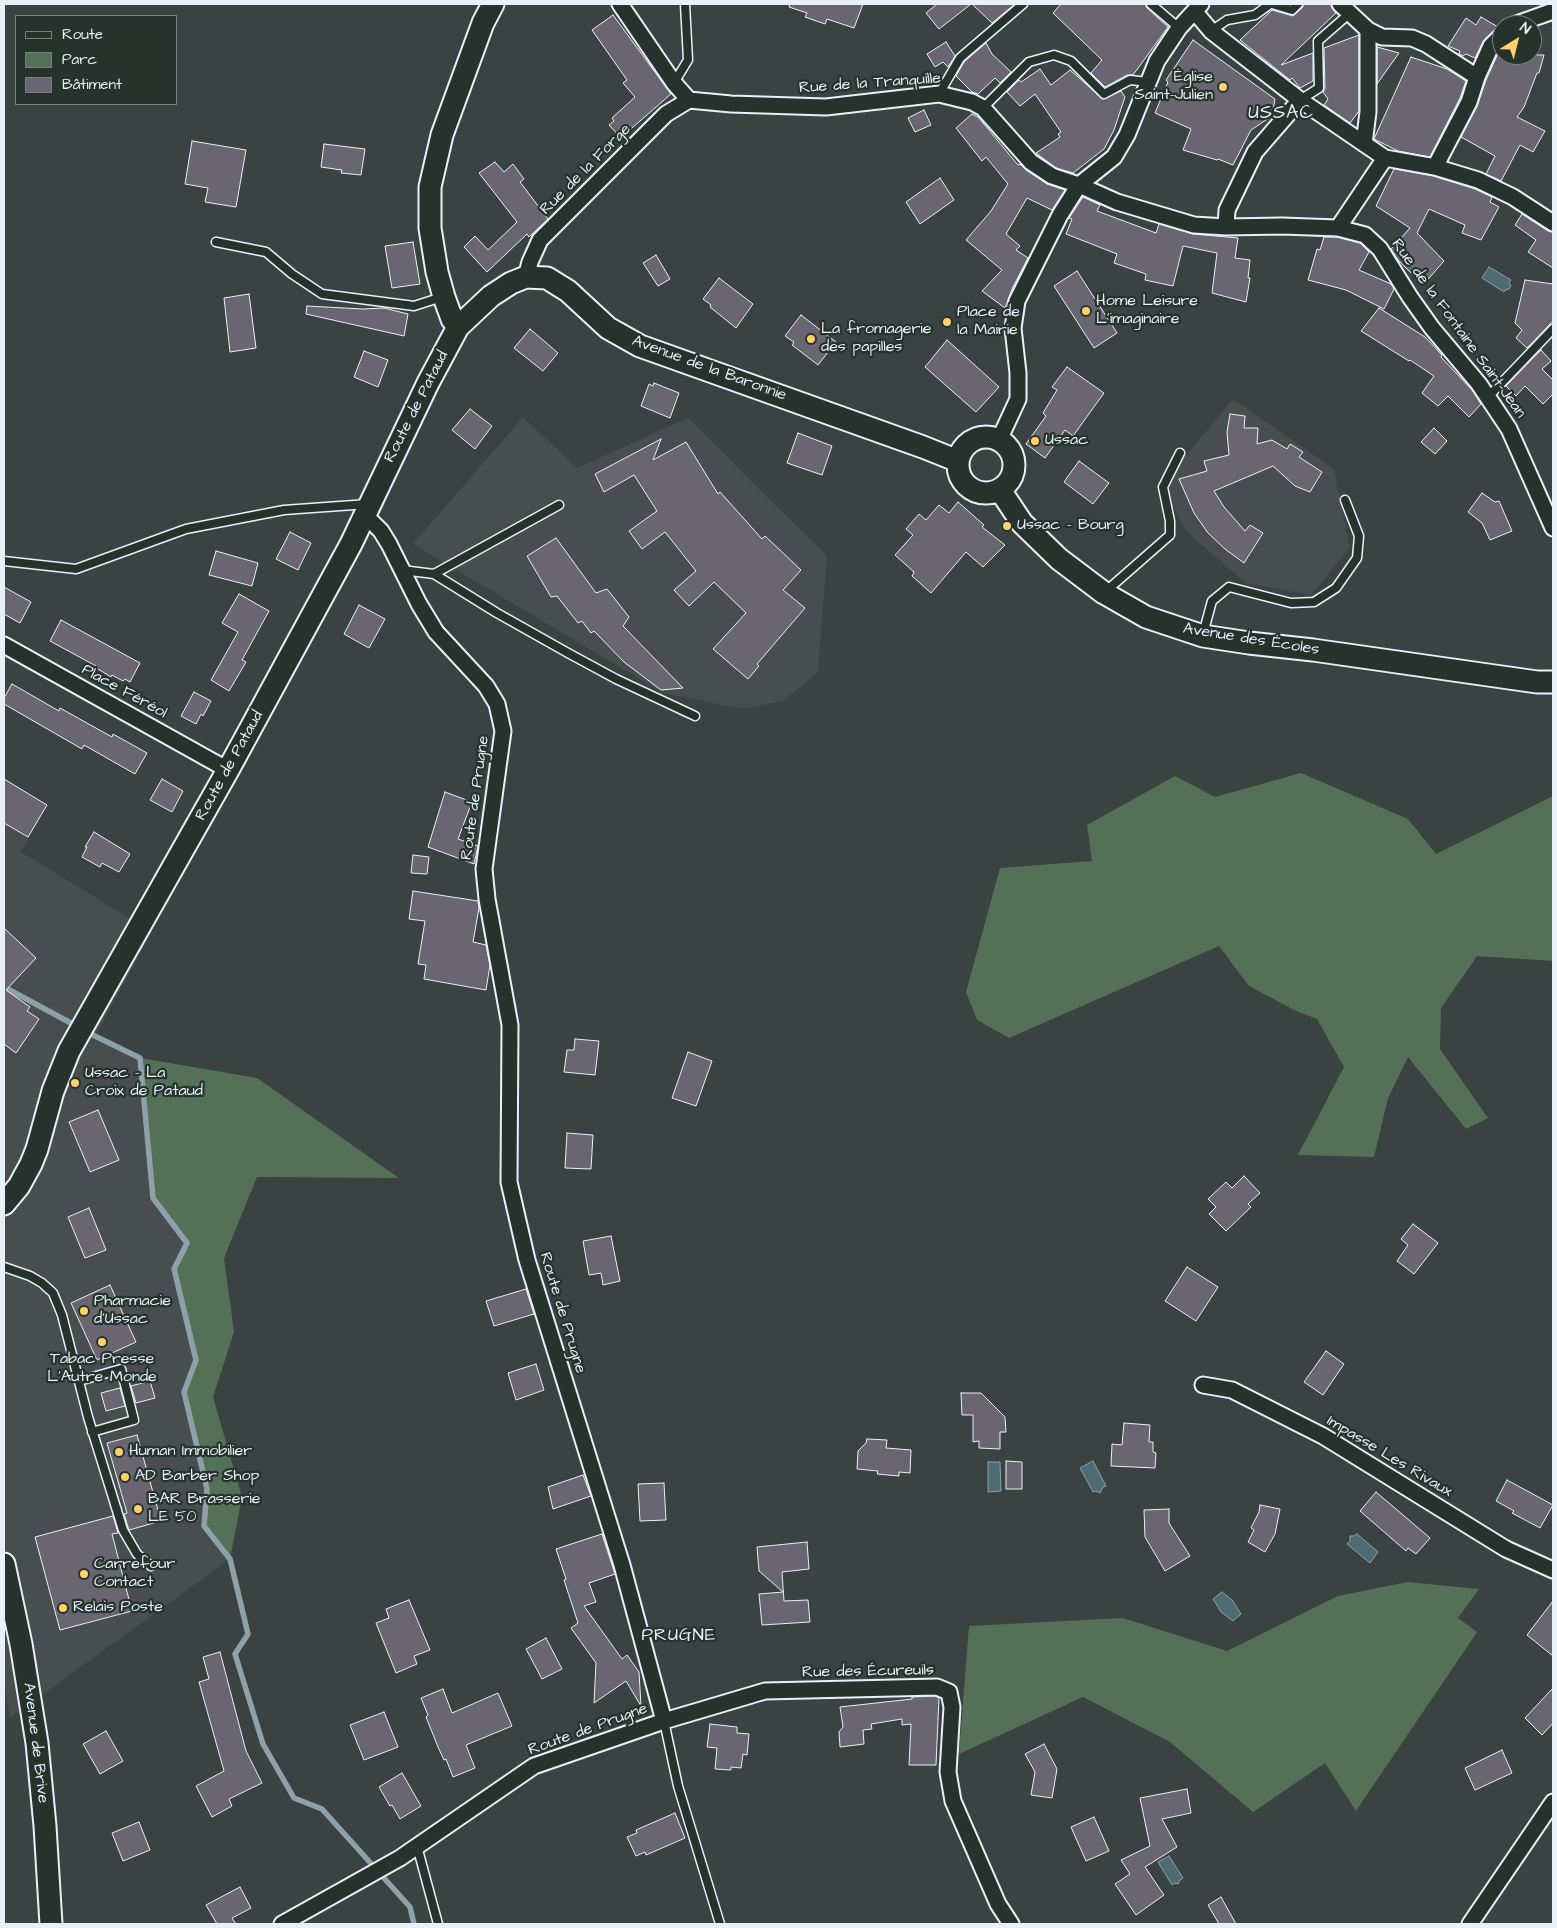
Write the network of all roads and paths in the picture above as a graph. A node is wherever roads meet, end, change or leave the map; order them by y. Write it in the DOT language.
graph roads {
  1 [pos="493,4"];
  2 [pos="620,4"];
  3 [pos="686,4"];
  4 [pos="1023,4"];
  5 [pos="1150,4"];
  6 [pos="1271,4"];
  7 [pos="1298,4"];
  8 [pos="1198,8"];
  9 [pos="1345,9"];
  10 [pos="1179,28"];
  11 [pos="1368,30"];
  12 [pos="1211,31"];
  13 [pos="1492,45"];
  14 [pos="1477,77"];
  15 [pos="1148,82"];
  16 [pos="674,83"];
  17 [pos="939,94"];
  18 [pos="689,100"];
  19 [pos="1300,100"];
  20 [pos="983,108"];
  21 [pos="1364,144"];
  22 [pos="1385,158"];
  23 [pos="1435,167"];
  24 [pos="1080,185"];
  25 [pos="1553,222"];
  26 [pos="1226,227"];
  27 [pos="1338,228"];
  28 [pos="216,242"];
  29 [pos="526,278"];
  30 [pos="444,297"];
  31 [pos="458,327"];
  32 [pos="1553,329"];
  33 [pos="1488,397"];
  34 [pos="1000,440"];
  35 [pos="1180,454"];
  36 [pos="958,461"];
  37 [pos="1000,490"];
  38 [pos="1345,500"];
  39 [pos="559,505"];
  40 [pos="367,509"];
  41 [pos="1553,528"];
  42 [pos="4,561"];
  43 [pos="402,570"];
  44 [pos="434,574"];
  45 [pos="1104,593"];
  46 [pos="1203,636"];
  47 [pos="4,645"];
  48 [pos="1553,682"];
  49 [pos="695,716"];
  50 [pos="228,770"];
  51 [pos="4,1204"];
  52 [pos="4,1267"];
  53 [pos="79,1381"];
  54 [pos="1203,1385"];
  55 [pos="92,1432"];
  56 [pos="4,1564"];
  57 [pos="151,1566"];
  58 [pos="1553,1570"];
  59 [pos="664,1721"];
  60 [pos="1553,1802"];
  61 [pos="417,1846"];
  62 [pos="51,1924"];
  63 [pos="282,1924"];
  64 [pos="438,1924"];
  65 [pos="720,1924"];
  66 [pos="1011,1924"];
  67 [pos="1470,1924"];
  1 -- 30 [label="street"];
  2 -- 16 [label="street"];
  3 -- 16 [label="lane"];
  4 -- 17 [label="lane"];
  5 -- 10 [label="lane"];
  6 -- 7 [label="lane"];
  6 -- 12 [label="lane"];
  8 -- 10 [label="street"];
  8 -- 12 [label="street"];
  9 -- 11 [label="street"];
  9 -- 19 [label="lane"];
  10 -- 15 [label="street"];
  11 -- 14 [label="street"];
  11 -- 21 [label="street"];
  12 -- 19 [label="street"];
  13 -- 14 [label="street"];
  14 -- 23 [label="street"];
  15 -- 20 [label="lane"];
  15 -- 24 [label="street"];
  16 -- 18 [label="street"];
  17 -- 18 [label="street, Rue de la Tranquille"];
  17 -- 20 [label="street, Rue de la Tranquille"];
  18 -- 29 [label="street, Rue de la Forge"];
  19 -- 21 [label="street"];
  19 -- 26 [label="street"];
  20 -- 24 [label="street, Rue de la Tranquille"];
  21 -- 22 [label="street"];
  22 -- 23 [label="street"];
  22 -- 27 [label="street"];
  23 -- 25 [label="street"];
  24 -- 26 [label="street, Rue de la Tranquille"];
  24 -- 34 [label="street"];
  26 -- 27 [label="street, Rue de la Fontaine Saint-Jean"];
  27 -- 33 [label="street, Rue de la Fontaine Saint-Jean"];
  28 -- 30 [label="lane"];
  29 -- 31 [label="street, Avenue de la Baronnie"];
  29 -- 36 [label="street, Avenue de la Baronnie"];
  30 -- 31 [label="street"];
  31 -- 40 [label="street, Route de Pataud"];
  32 -- 33 [label="lane"];
  33 -- 41 [label="street, Rue de la Fontaine Saint-Jean"];
  34 -- 36 [label="street"];
  34 -- 37 [label="street"];
  35 -- 45 [label="lane"];
  36 -- 37 [label="street"];
  37 -- 45 [label="street, Avenue des Écoles"];
  38 -- 46 [label="lane"];
  39 -- 44 [label="lane"];
  40 -- 42 [label="lane"];
  40 -- 43 [label="street, Route de Prugne"];
  40 -- 50 [label="street, Route de Pataud"];
  43 -- 44 [label="lane"];
  43 -- 59 [label="street, Route de Prugne"];
  44 -- 49 [label="lane"];
  45 -- 46 [label="street, Avenue des Écoles"];
  46 -- 48 [label="street, Avenue des Écoles"];
  47 -- 50 [label="street, Place Féréol"];
  50 -- 51 [label="street, Route de Pataud"];
  52 -- 53 [label="lane"];
  53 -- 55 [label="lane"];
  53 -- 55 [label="lane"];
  54 -- 58 [label="street, Impasse Les Rivaux"];
  55 -- 57 [label="lane"];
  56 -- 62 [label="street, Avenue de Brive"];
  59 -- 61 [label="street, Route de Prugne"];
  59 -- 65 [label="lane"];
  59 -- 66 [label="street, Rue des Écureuils"];
  60 -- 67 [label="street"];
  61 -- 63 [label="street, Route de Prugne"];
  61 -- 64 [label="lane"];
}
